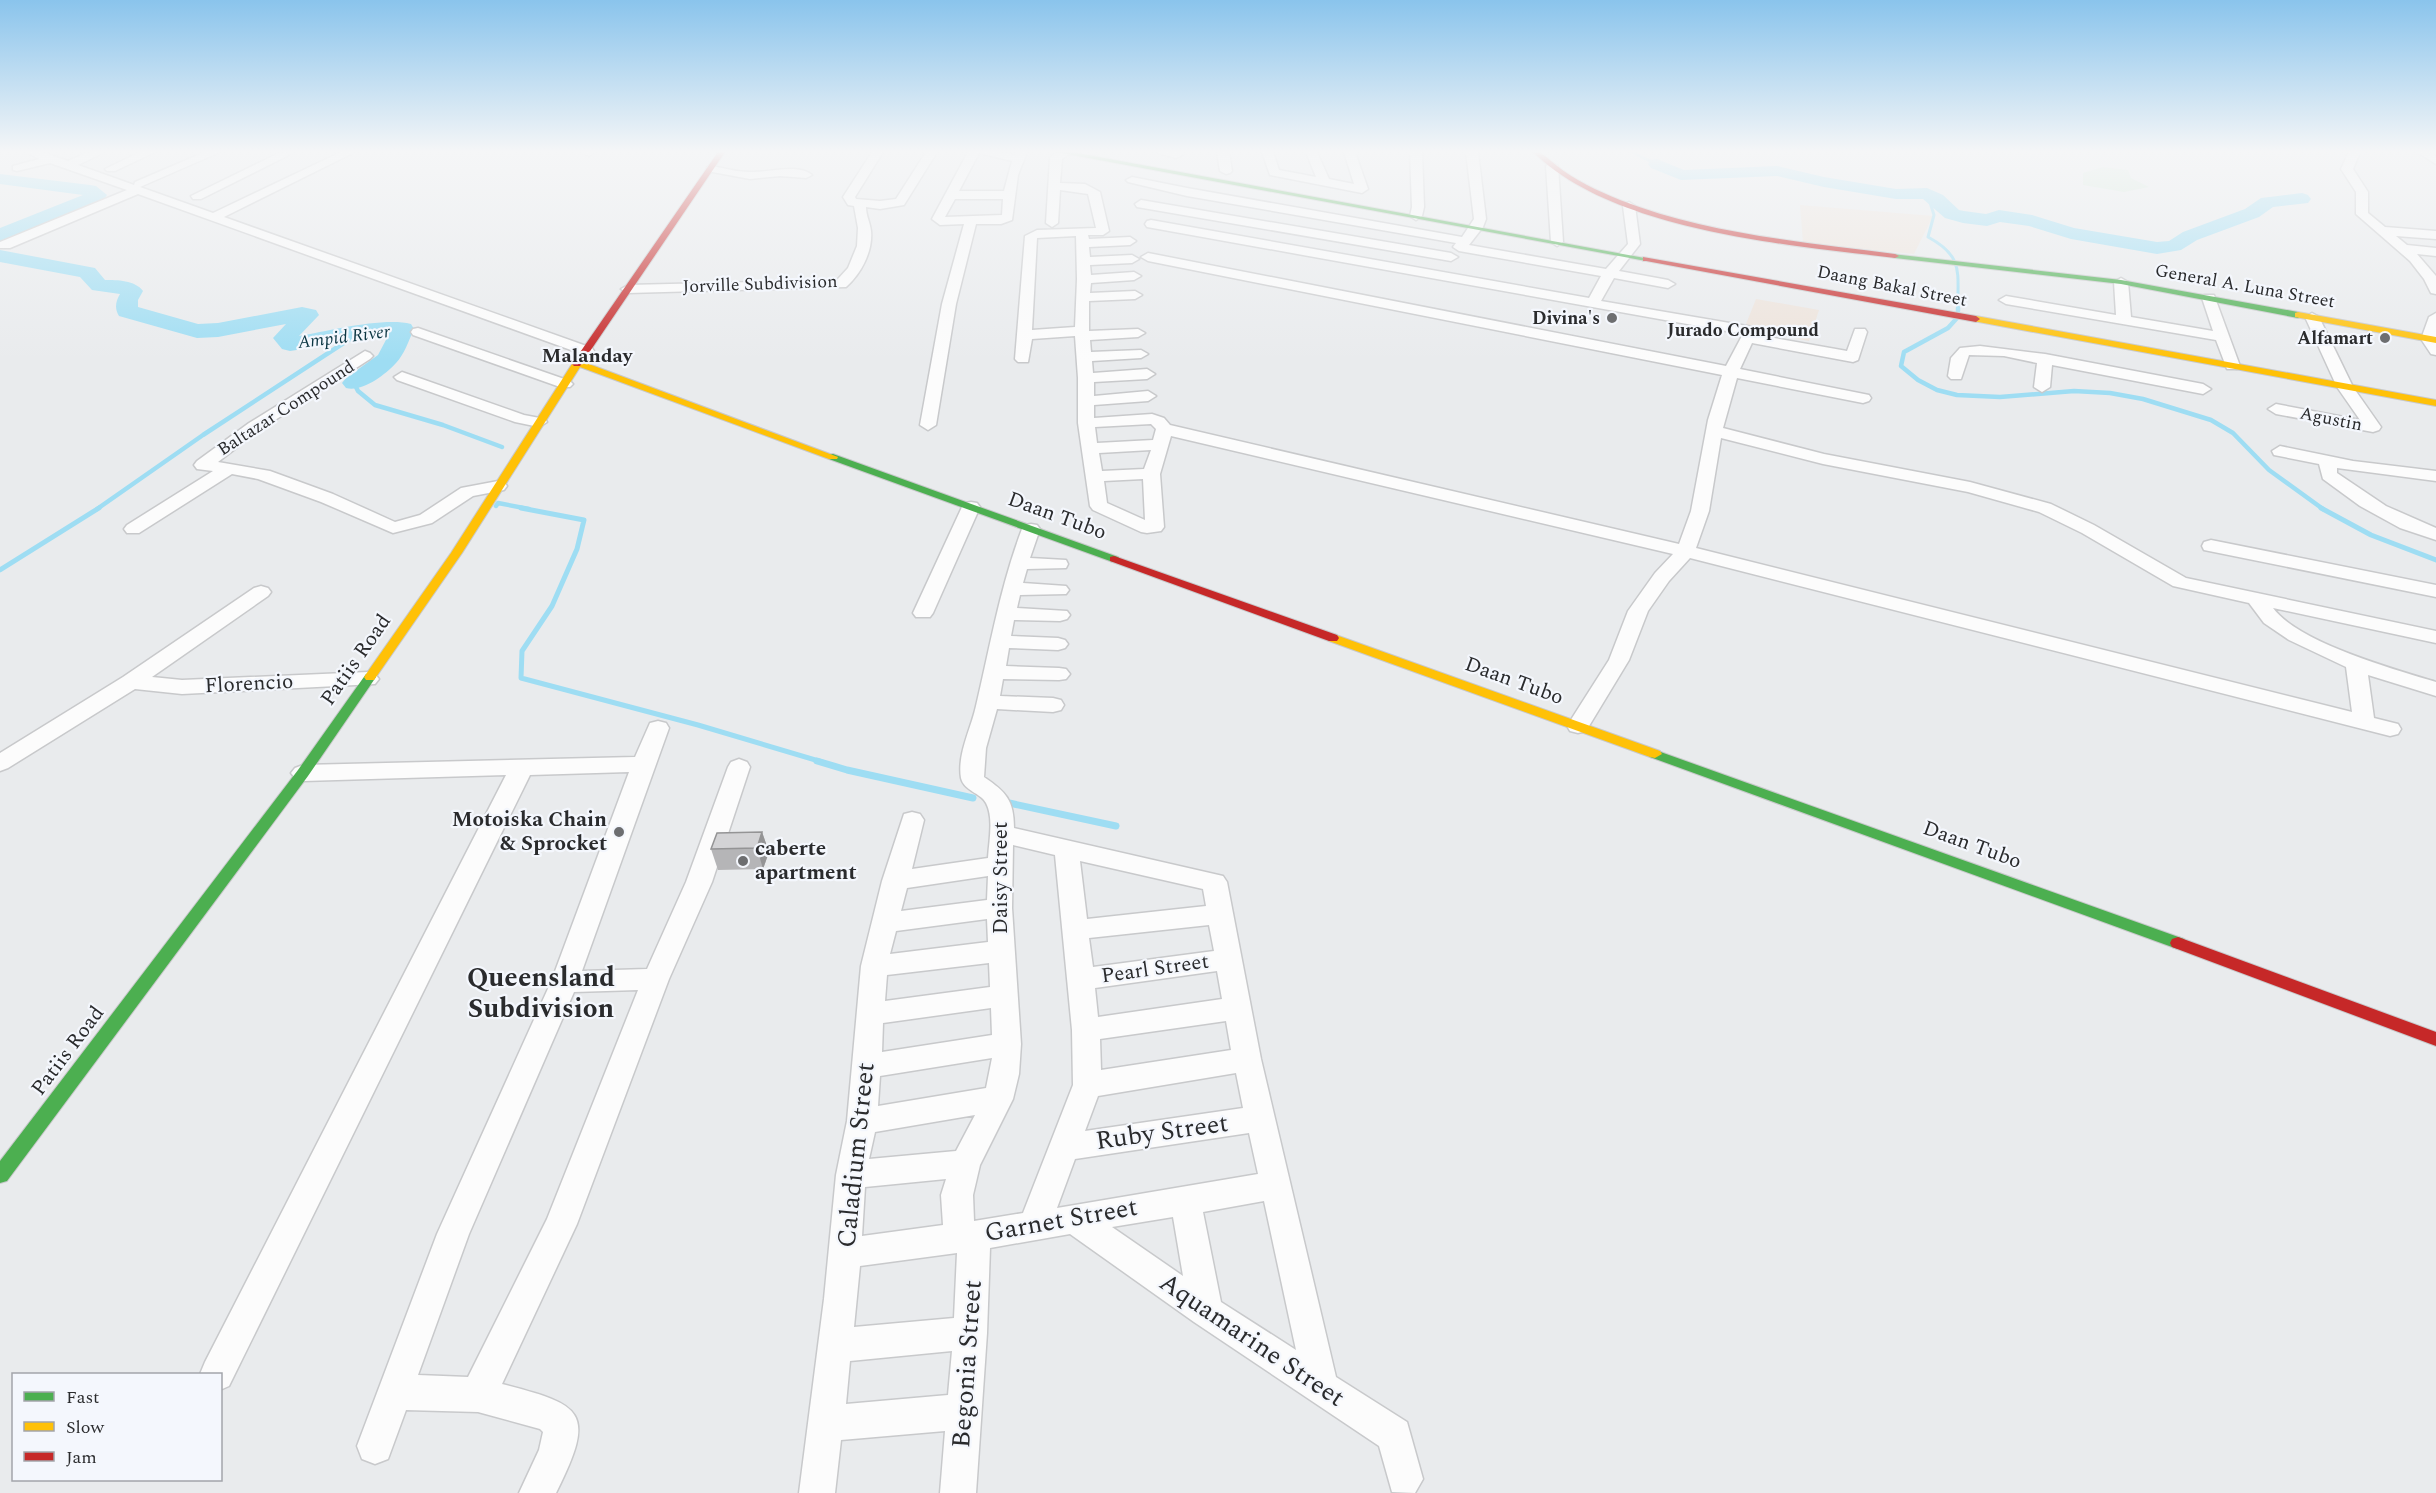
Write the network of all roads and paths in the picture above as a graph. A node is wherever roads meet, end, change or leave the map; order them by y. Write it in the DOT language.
graph roads {
  1 [pos="60,222"];
  2 [pos="227,222"];
  3 [pos="675,222"];
  4 [pos="862,222"];
  5 [pos="971,222"];
  6 [pos="1101,222"];
  7 [pos="1183,222"];
  8 [pos="1244,222"];
  9 [pos="1316,222"];
  10 [pos="1447,222"];
  11 [pos="1479,222"];
  12 [pos="1555,222"];
  13 [pos="1631,222"];
  14 [pos="1685,222"];
  15 [pos="2372,222"];
  16 [pos="1151,224"];
  17 [pos="1477,227"];
  18 [pos="1174,228"];
  19 [pos="2385,231"];
  20 [pos="2436,235"];
  21 [pos="1082,238"];
  22 [pos="1130,241"];
  23 [pos="1557,242"];
  24 [pos="5,245"];
  25 [pos="2401,248"];
  26 [pos="2436,252"];
  27 [pos="1456,254"];
  28 [pos="1625,255"];
  29 [pos="1148,257"];
  30 [pos="1132,259"];
  31 [pos="1082,261"];
  32 [pos="1610,273"];
  33 [pos="1437,274"];
  34 [pos="1134,276"];
  35 [pos="1084,279"];
  36 [pos="2121,282"];
  37 [pos="1668,284"];
  38 [pos="628,289"];
  39 [pos="2436,290"];
  40 [pos="1135,295"];
  41 [pos="1082,297"];
  42 [pos="2209,298"];
  43 [pos="2006,300"];
  44 [pos="1593,303"];
  45 [pos="2312,316"];
  46 [pos="2436,317"];
  47 [pos="2124,320"];
  48 [pos="418,332"];
  49 [pos="1860,332"];
  50 [pos="1138,333"];
  51 [pos="1024,334"];
  52 [pos="1082,334"];
  53 [pos="2222,337"];
  54 [pos="1747,338"];
  55 [pos="2094,341"];
  56 [pos="2433,343"];
  57 [pos="587,351"];
  58 [pos="1141,354"];
  59 [pos="365,356"];
  60 [pos="1084,357"];
  61 [pos="1023,359"];
  62 [pos="2045,359"];
  63 [pos="578,363"];
  64 [pos="2232,366"];
  65 [pos="2090,367"];
  66 [pos="1731,371"];
  67 [pos="1147,374"];
  68 [pos="1956,376"];
  69 [pos="402,377"];
  70 [pos="1086,378"];
  71 [pos="565,384"];
  72 [pos="2042,387"];
  73 [pos="2345,387"];
  74 [pos="2203,389"];
  75 [pos="1148,396"];
  76 [pos="1863,398"];
  77 [pos="1086,401"];
  78 [pos="2436,403"];
  79 [pos="2276,409"];
  80 [pos="539,422"];
  81 [pos="1086,423"];
  82 [pos="928,425"];
  83 [pos="1713,431"];
  84 [pos="1163,436"];
  85 [pos="1089,448"];
  86 [pos="2280,451"];
  87 [pos="2326,461"];
  88 [pos="230,468"];
  89 [pos="1151,474"];
  90 [pos="1095,476"];
  91 [pos="2431,478"];
  92 [pos="498,486"];
  93 [pos="971,507"];
  94 [pos="133,529"];
  95 [pos="1031,529"];
  96 [pos="2436,534"];
  97 [pos="2211,546"];
  98 [pos="1686,551"];
  99 [pos="1019,563"];
  100 [pos="1059,564"];
  101 [pos="1012,589"];
  102 [pos="1059,590"];
  103 [pos="2436,591"];
  104 [pos="261,592"];
  105 [pos="2256,599"];
  106 [pos="923,613"];
  107 [pos="1005,614"];
  108 [pos="1060,615"];
  109 [pos="2436,637"];
  110 [pos="1000,642"];
  111 [pos="1058,644"];
  112 [pos="2356,664"];
  113 [pos="993,672"];
  114 [pos="1059,674"];
  115 [pos="368,679"];
  116 [pos="131,682"];
  117 [pos="2436,689"];
  118 [pos="988,702"];
  119 [pos="1053,705"];
  120 [pos="2364,723"];
  121 [pos="1578,726"];
  122 [pos="658,728"];
  123 [pos="2390,729"];
  124 [pos="0,763"];
  125 [pos="643,764"];
  126 [pos="522,767"];
  127 [pos="739,767"];
  128 [pos="303,773"];
  129 [pos="912,820"];
  130 [pos="1001,834"];
  131 [pos="1068,850"];
  132 [pos="1000,865"];
  133 [pos="895,881"];
  134 [pos="999,908"];
  135 [pos="1218,914"];
  136 [pos="885,923"];
  137 [pos="1075,930"];
  138 [pos="1001,951"];
  139 [pos="1228,959"];
  140 [pos="874,966"];
  141 [pos="656,979"];
  142 [pos="1082,979"];
  143 [pos="565,982"];
  144 [pos="1002,996"];
  145 [pos="1239,1008"];
  146 [pos="870,1014"];
  147 [pos="1086,1030"];
  148 [pos="2436,1039"];
  149 [pos="1007,1044"];
  150 [pos="1247,1059"];
  151 [pos="867,1066"];
  152 [pos="1088,1085"];
  153 [pos="998,1099"];
  154 [pos="1261,1118"];
  155 [pos="862,1121"];
  156 [pos="1063,1147"];
  157 [pos="965,1164"];
  158 [pos="0,1175"];
  159 [pos="851,1175"];
  160 [pos="1277,1185"];
  161 [pos="1185,1199"];
  162 [pos="1073,1218"];
  163 [pos="1034,1226"];
  164 [pos="966,1237"];
  165 [pos="846,1253"];
  166 [pos="1206,1311"];
  167 [pos="970,1333"];
  168 [pos="835,1346"];
  169 [pos="218,1373"];
  170 [pos="1321,1385"];
  171 [pos="396,1392"];
  172 [pos="478,1395"];
  173 [pos="965,1411"];
  174 [pos="825,1424"];
  175 [pos="375,1446"];
  176 [pos="1405,1479"];
  177 [pos="537,1493"];
  178 [pos="817,1493"];
  179 [pos="958,1493"];
  1 -- 24 [label="street"];
  2 -- 57 [label="street"];
  3 -- 38 [label="street, Patiis Road"];
  4 -- 38 [label="street, Jorville Subdivision"];
  5 -- 82 [label="street"];
  6 -- 21 [label="street"];
  7 -- 18 [label="street"];
  8 -- 27 [label="street"];
  9 -- 27 [label="street"];
  10 -- 17 [label="street, Daang Bakal Street"];
  11 -- 17 [label="street"];
  12 -- 23 [label="street"];
  13 -- 28 [label="street"];
  14 -- 36 [label="street, General A. Luna Street"];
  15 -- 19 [label="street"];
  16 -- 18 [label="street"];
  17 -- 23 [label="street, Daang Bakal Street"];
  17 -- 27 [label="street"];
  18 -- 33 [label="street"];
  19 -- 20 [label="street"];
  19 -- 25 [label="street"];
  21 -- 22 [label="street"];
  21 -- 31 [label="street"];
  21 -- 51 [label="street"];
  23 -- 28 [label="street, Daang Bakal Street"];
  25 -- 26 [label="street"];
  25 -- 39 [label="street"];
  27 -- 32 [label="street"];
  27 -- 33 [label="street"];
  28 -- 32 [label="street"];
  28 -- 55 [label="street, Daang Bakal Street"];
  29 -- 66 [label="street"];
  30 -- 31 [label="street"];
  31 -- 35 [label="street"];
  32 -- 37 [label="street"];
  32 -- 44 [label="street"];
  33 -- 44 [label="street"];
  34 -- 35 [label="street"];
  35 -- 41 [label="street"];
  36 -- 42 [label="street, General A. Luna Street"];
  36 -- 47 [label="street"];
  38 -- 57 [label="street, Patiis Road"];
  40 -- 41 [label="street"];
  41 -- 52 [label="street"];
  42 -- 45 [label="street, General A. Luna Street"];
  42 -- 53 [label="street"];
  43 -- 47 [label="street"];
  44 -- 54 [label="street"];
  45 -- 56 [label="street, General A. Luna Street"];
  45 -- 73 [label="street"];
  46 -- 56 [label="street"];
  47 -- 53 [label="street"];
  48 -- 71 [label="street"];
  49 -- 54 [label="street"];
  50 -- 52 [label="street"];
  51 -- 52 [label="street"];
  51 -- 61 [label="street"];
  52 -- 60 [label="street"];
  53 -- 64 [label="street"];
  54 -- 66 [label="street"];
  55 -- 64 [label="street, Daang Bakal Street"];
  55 -- 65 [label="street"];
  57 -- 63 [label="street, Patiis Road"];
  58 -- 60 [label="street"];
  59 -- 88 [label="street, Baltazar Compound"];
  60 -- 70 [label="street"];
  62 -- 65 [label="street"];
  62 -- 68 [label="street"];
  62 -- 72 [label="street"];
  63 -- 71 [label="street, Patiis Road"];
  63 -- 93 [label="street, Daan Tubo"];
  64 -- 73 [label="street, Daang Bakal Street"];
  65 -- 74 [label="street"];
  66 -- 76 [label="street"];
  66 -- 83 [label="street"];
  67 -- 70 [label="street"];
  69 -- 80 [label="street"];
  70 -- 77 [label="street"];
  71 -- 80 [label="street, Patiis Road"];
  73 -- 78 [label="street, Daang Bakal Street"];
  73 -- 79 [label="street, Agustin"];
  75 -- 77 [label="street"];
  77 -- 81 [label="street"];
  80 -- 92 [label="street, Patiis Road"];
  81 -- 84 [label="street"];
  81 -- 85 [label="street"];
  83 -- 98 [label="street"];
  83 -- 105 [label="street"];
  84 -- 85 [label="street"];
  84 -- 89 [label="street"];
  84 -- 98 [label="street"];
  85 -- 90 [label="street"];
  86 -- 87 [label="street"];
  87 -- 91 [label="street"];
  87 -- 96 [label="street"];
  88 -- 92 [label="street, Baltazar Compound"];
  88 -- 94 [label="street"];
  89 -- 90 [label="street"];
  89 -- 90 [label="street"];
  92 -- 115 [label="street, Patiis Road"];
  93 -- 95 [label="street, Daan Tubo"];
  93 -- 106 [label="street"];
  95 -- 99 [label="street, Daisy Street"];
  95 -- 121 [label="street, Daan Tubo"];
  97 -- 103 [label="street"];
  98 -- 120 [label="street"];
  98 -- 121 [label="street"];
  99 -- 100 [label="street"];
  99 -- 101 [label="street, Daisy Street"];
  101 -- 102 [label="street"];
  101 -- 107 [label="street, Daisy Street"];
  104 -- 116 [label="street"];
  105 -- 109 [label="street"];
  105 -- 112 [label="street"];
  107 -- 108 [label="street"];
  107 -- 110 [label="street, Daisy Street"];
  110 -- 111 [label="street"];
  110 -- 113 [label="street, Daisy Street"];
  112 -- 117 [label="street"];
  112 -- 120 [label="street"];
  113 -- 114 [label="street"];
  113 -- 118 [label="street, Daisy Street"];
  115 -- 116 [label="street, Florencio"];
  115 -- 128 [label="street, Patiis Road"];
  116 -- 124 [label="street"];
  118 -- 119 [label="street"];
  118 -- 130 [label="street, Daisy Street"];
  120 -- 123 [label="street"];
  121 -- 148 [label="street, Daan Tubo"];
  122 -- 125 [label="street"];
  125 -- 126 [label="street"];
  125 -- 143 [label="street"];
  126 -- 128 [label="street"];
  126 -- 169 [label="street"];
  127 -- 141 [label="street"];
  128 -- 158 [label="street, Patiis Road"];
  129 -- 133 [label="street, Caladium Street"];
  130 -- 131 [label="street"];
  130 -- 132 [label="street, Daisy Street"];
  131 -- 135 [label="street"];
  131 -- 137 [label="street"];
  132 -- 133 [label="street"];
  132 -- 134 [label="street, Daisy Street"];
  133 -- 136 [label="street, Caladium Street"];
  134 -- 136 [label="street"];
  134 -- 138 [label="street, Daisy Street"];
  135 -- 137 [label="street"];
  135 -- 139 [label="street"];
  136 -- 140 [label="street, Caladium Street"];
  137 -- 142 [label="street"];
  138 -- 140 [label="street"];
  138 -- 144 [label="street, Daisy Street"];
  139 -- 142 [label="street, Pearl Street"];
  139 -- 145 [label="street"];
  140 -- 146 [label="street, Caladium Street"];
  141 -- 143 [label="street"];
  141 -- 172 [label="street"];
  142 -- 147 [label="street"];
  143 -- 171 [label="street"];
  144 -- 146 [label="street"];
  144 -- 149 [label="street, Daisy Street"];
  145 -- 147 [label="street"];
  145 -- 150 [label="street"];
  146 -- 151 [label="street, Caladium Street"];
  147 -- 152 [label="street"];
  149 -- 151 [label="street"];
  149 -- 153 [label="street, Daisy Street"];
  150 -- 152 [label="street"];
  150 -- 154 [label="street"];
  151 -- 155 [label="street, Caladium Street"];
  152 -- 156 [label="street"];
  153 -- 155 [label="street"];
  153 -- 157 [label="street, Daisy Street"];
  154 -- 156 [label="street, Ruby Street"];
  154 -- 160 [label="street"];
  155 -- 159 [label="street, Caladium Street"];
  156 -- 163 [label="street"];
  157 -- 159 [label="street"];
  157 -- 164 [label="street, Daisy Street"];
  159 -- 165 [label="street, Caladium Street"];
  160 -- 161 [label="street, Garnet Street"];
  160 -- 170 [label="street"];
  161 -- 162 [label="street, Garnet Street"];
  161 -- 166 [label="street"];
  162 -- 163 [label="street, Garnet Street"];
  162 -- 166 [label="street, Aquamarine Street"];
  163 -- 164 [label="street, Garnet Street"];
  164 -- 165 [label="street, Garnet Street"];
  164 -- 167 [label="street, Begonia Street"];
  165 -- 168 [label="street, Caladium Street"];
  166 -- 170 [label="street, Aquamarine Street"];
  167 -- 168 [label="street"];
  167 -- 173 [label="street, Begonia Street"];
  168 -- 174 [label="street, Caladium Street"];
  170 -- 176 [label="street, Aquamarine Street"];
  171 -- 172 [label="street"];
  171 -- 175 [label="street"];
  172 -- 177 [label="street"];
  173 -- 174 [label="street"];
  173 -- 179 [label="street, Begonia Street"];
  174 -- 178 [label="street, Caladium Street"];
}
